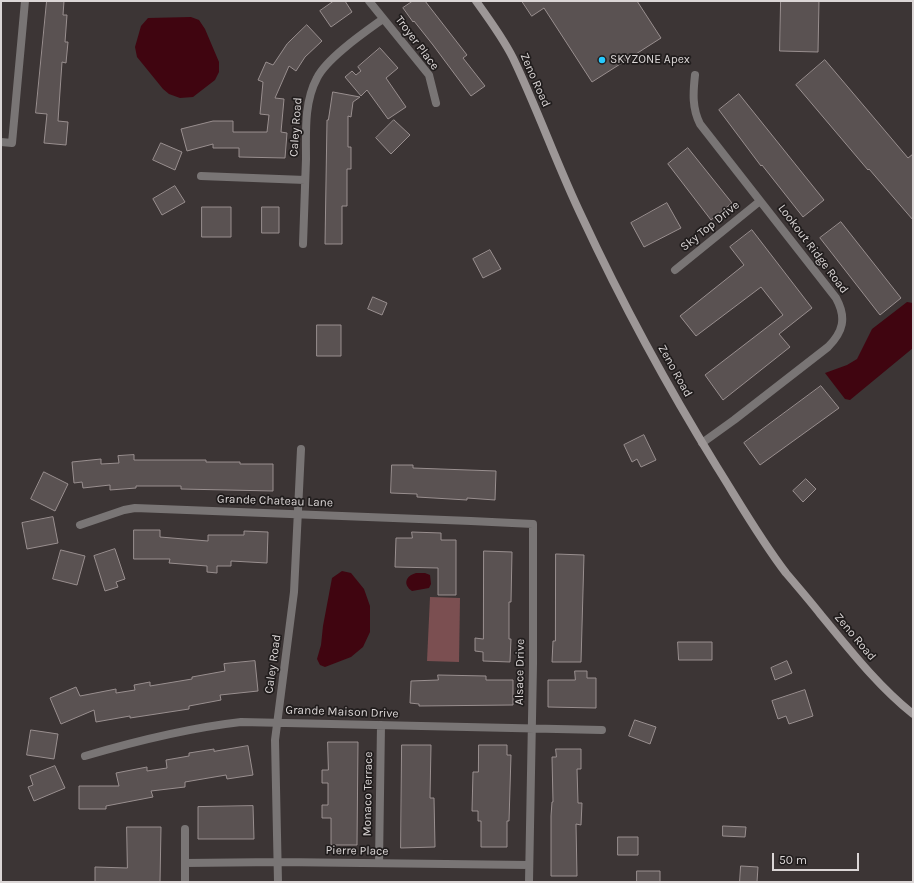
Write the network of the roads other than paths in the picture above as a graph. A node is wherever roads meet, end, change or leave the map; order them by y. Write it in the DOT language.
graph roads {
  1 [pos="25,1"];
  2 [pos="369,1"];
  3 [pos="476,1"];
  4 [pos="383,19"];
  5 [pos="695,75"];
  6 [pos="436,103"];
  7 [pos="1,142"];
  8 [pos="201,176"];
  9 [pos="305,180"];
  10 [pos="760,201"];
  11 [pos="303,244"];
  12 [pos="675,270"];
  13 [pos="702,443"];
  14 [pos="301,449"];
  15 [pos="298,514"];
  16 [pos="471,521"];
  17 [pos="80,525"];
  18 [pos="913,714"];
  19 [pos="277,722"];
  20 [pos="381,725"];
  21 [pos="532,729"];
  22 [pos="602,730"];
  23 [pos="85,756"];
  24 [pos="185,829"];
  25 [pos="185,862"];
  26 [pos="279,862"];
  27 [pos="379,863"];
  28 [pos="529,865"];
  29 [pos="185,882"];
  30 [pos="278,882"];
  31 [pos="529,882"];
  1 -- 7 [label="street"];
  2 -- 4 [label="street, Troyer Place"];
  3 -- 13 [label="street, Zeno Road"];
  4 -- 6 [label="street, Troyer Place"];
  4 -- 9 [label="street, Caley Road"];
  5 -- 10 [label="street, Lookout Ridge Road"];
  8 -- 9 [label="street"];
  9 -- 11 [label="street, Caley Road"];
  10 -- 12 [label="street, Sky Top Drive"];
  10 -- 13 [label="street, Lookout Ridge Road"];
  13 -- 18 [label="street, Zeno Road"];
  14 -- 15 [label="street, Caley Road"];
  15 -- 16 [label="street, Grande Chateau Lane"];
  15 -- 17 [label="street, Grande Chateau Lane"];
  15 -- 19 [label="street, Caley Road"];
  16 -- 21 [label="street, Alsace Drive"];
  19 -- 20 [label="street, Grande Maison Drive"];
  19 -- 23 [label="street, Grande Maison Drive"];
  19 -- 26 [label="street, Caley Road"];
  20 -- 21 [label="street, Grande Maison Drive"];
  20 -- 27 [label="street, Monaco Terrace"];
  21 -- 22 [label="street, Grande Maison Drive"];
  21 -- 28 [label="street, Alsace Drive"];
  24 -- 25 [label="street"];
  25 -- 26 [label="street, Pierre Place"];
  25 -- 29 [label="street"];
  26 -- 27 [label="street, Pierre Place"];
  26 -- 30 [label="street, Caley Road"];
  27 -- 28 [label="street, Pierre Place"];
  28 -- 31 [label="street, Alsace Drive"];
}
